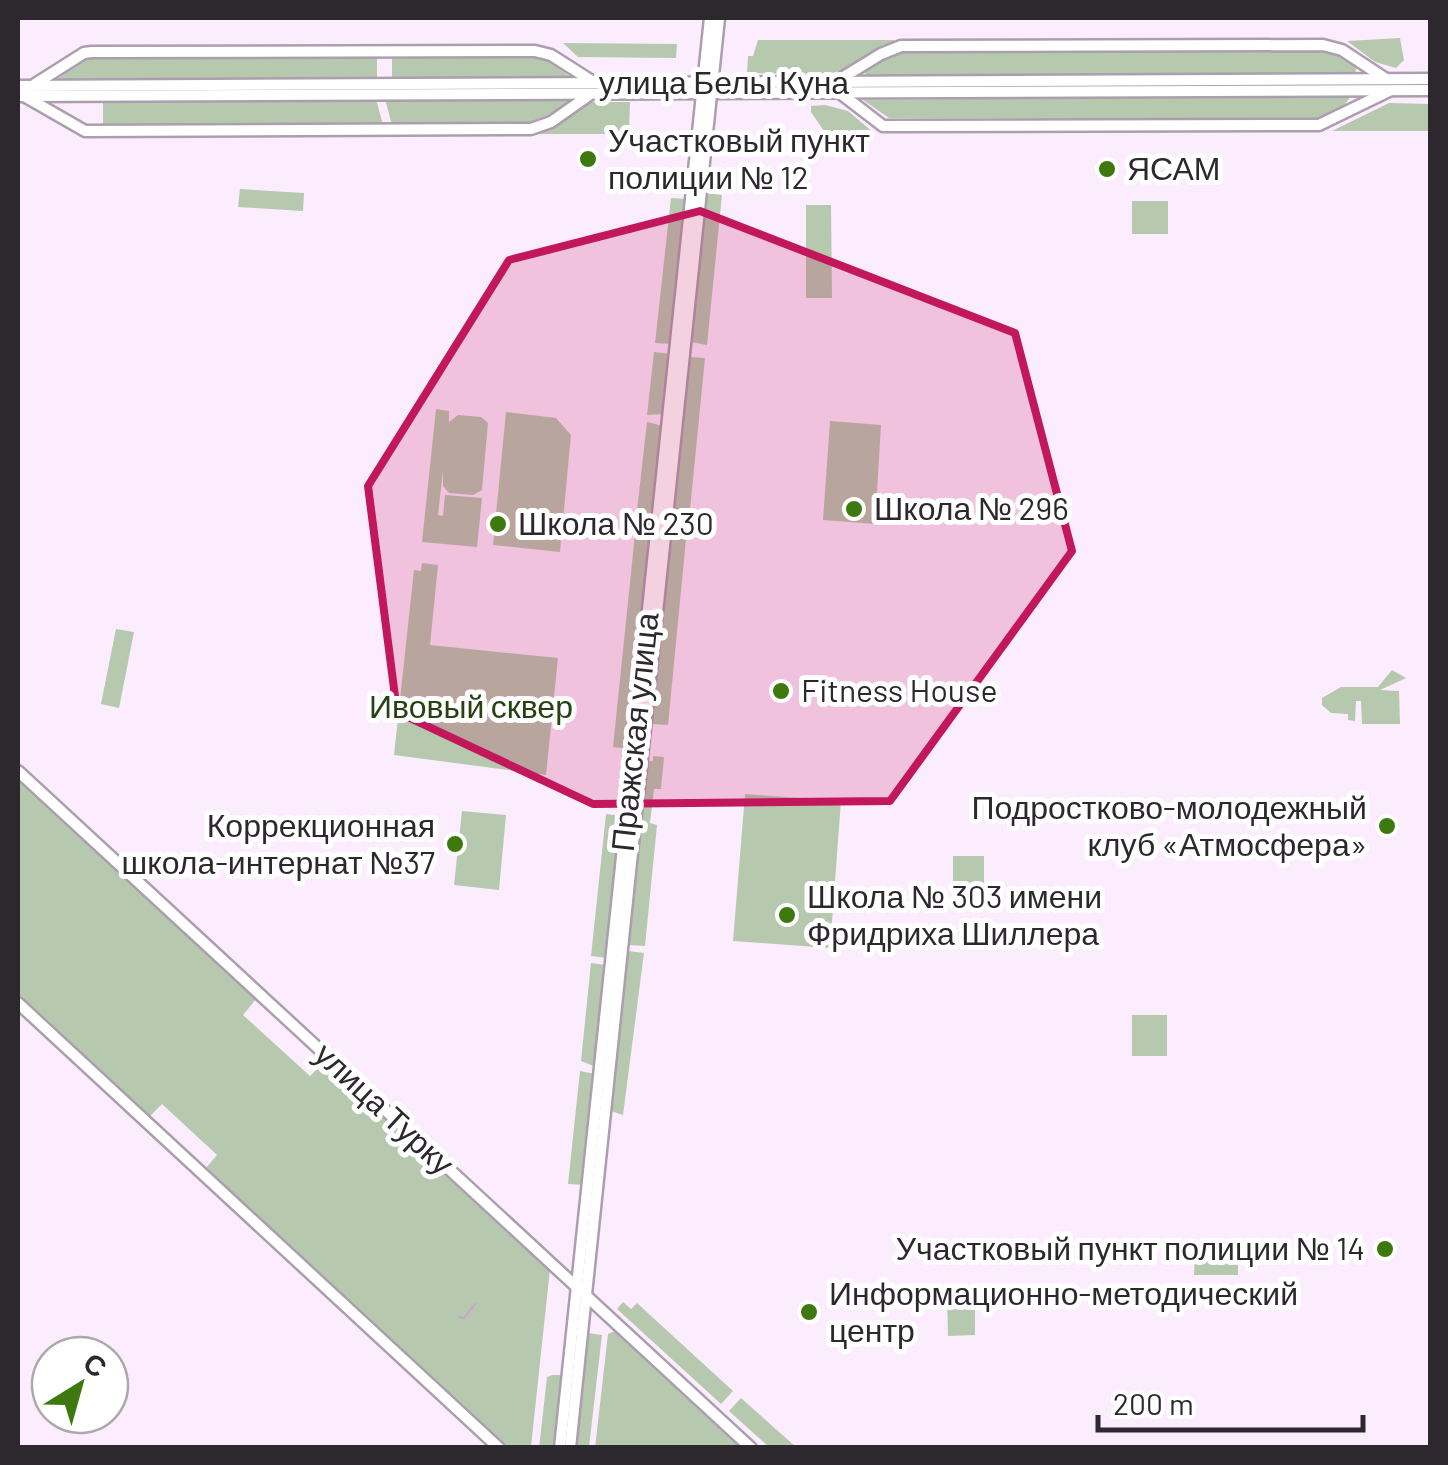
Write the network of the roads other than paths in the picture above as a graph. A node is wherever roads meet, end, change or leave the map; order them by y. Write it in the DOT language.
graph roads {
  1 [pos="710,18"];
  2 [pos="719,18"];
  3 [pos="1430,79"];
  4 [pos="1388,85"];
  5 [pos="836,87"];
  6 [pos="707,88"];
  7 [pos="593,89"];
  8 [pos="1430,90"];
  9 [pos="22,91"];
  10 [pos="18,771"];
  11 [pos="18,1002"];
  12 [pos="582,1291"];
  13 [pos="499,1448"];
  14 [pos="560,1448"];
  15 [pos="570,1448"];
  16 [pos="751,1448"];
  1 -- 6 [label="street, Пражская улица"];
  2 -- 6 [label="street, Пражская улица"];
  3 -- 4 [label="street, улица Белы Куна"];
  4 -- 5 [label="street, улица Белы Куна"];
  4 -- 5 [label="street"];
  4 -- 5 [label="street"];
  4 -- 8 [label="street, улица Белы Куна"];
  5 -- 6 [label="street, улица Белы Куна"];
  6 -- 7 [label="street, улица Белы Куна"];
  6 -- 12 [label="street, Пражская улица"];
  7 -- 9 [label="street, улица Белы Куна"];
  7 -- 9 [label="street"];
  7 -- 9 [label="street"];
  10 -- 12 [label="street, улица Турку"];
  11 -- 13 [label="street"];
  12 -- 14 [label="street, Пражская улица"];
  12 -- 15 [label="street, Пражская улица"];
  12 -- 16 [label="street, улица Турку"];
}
